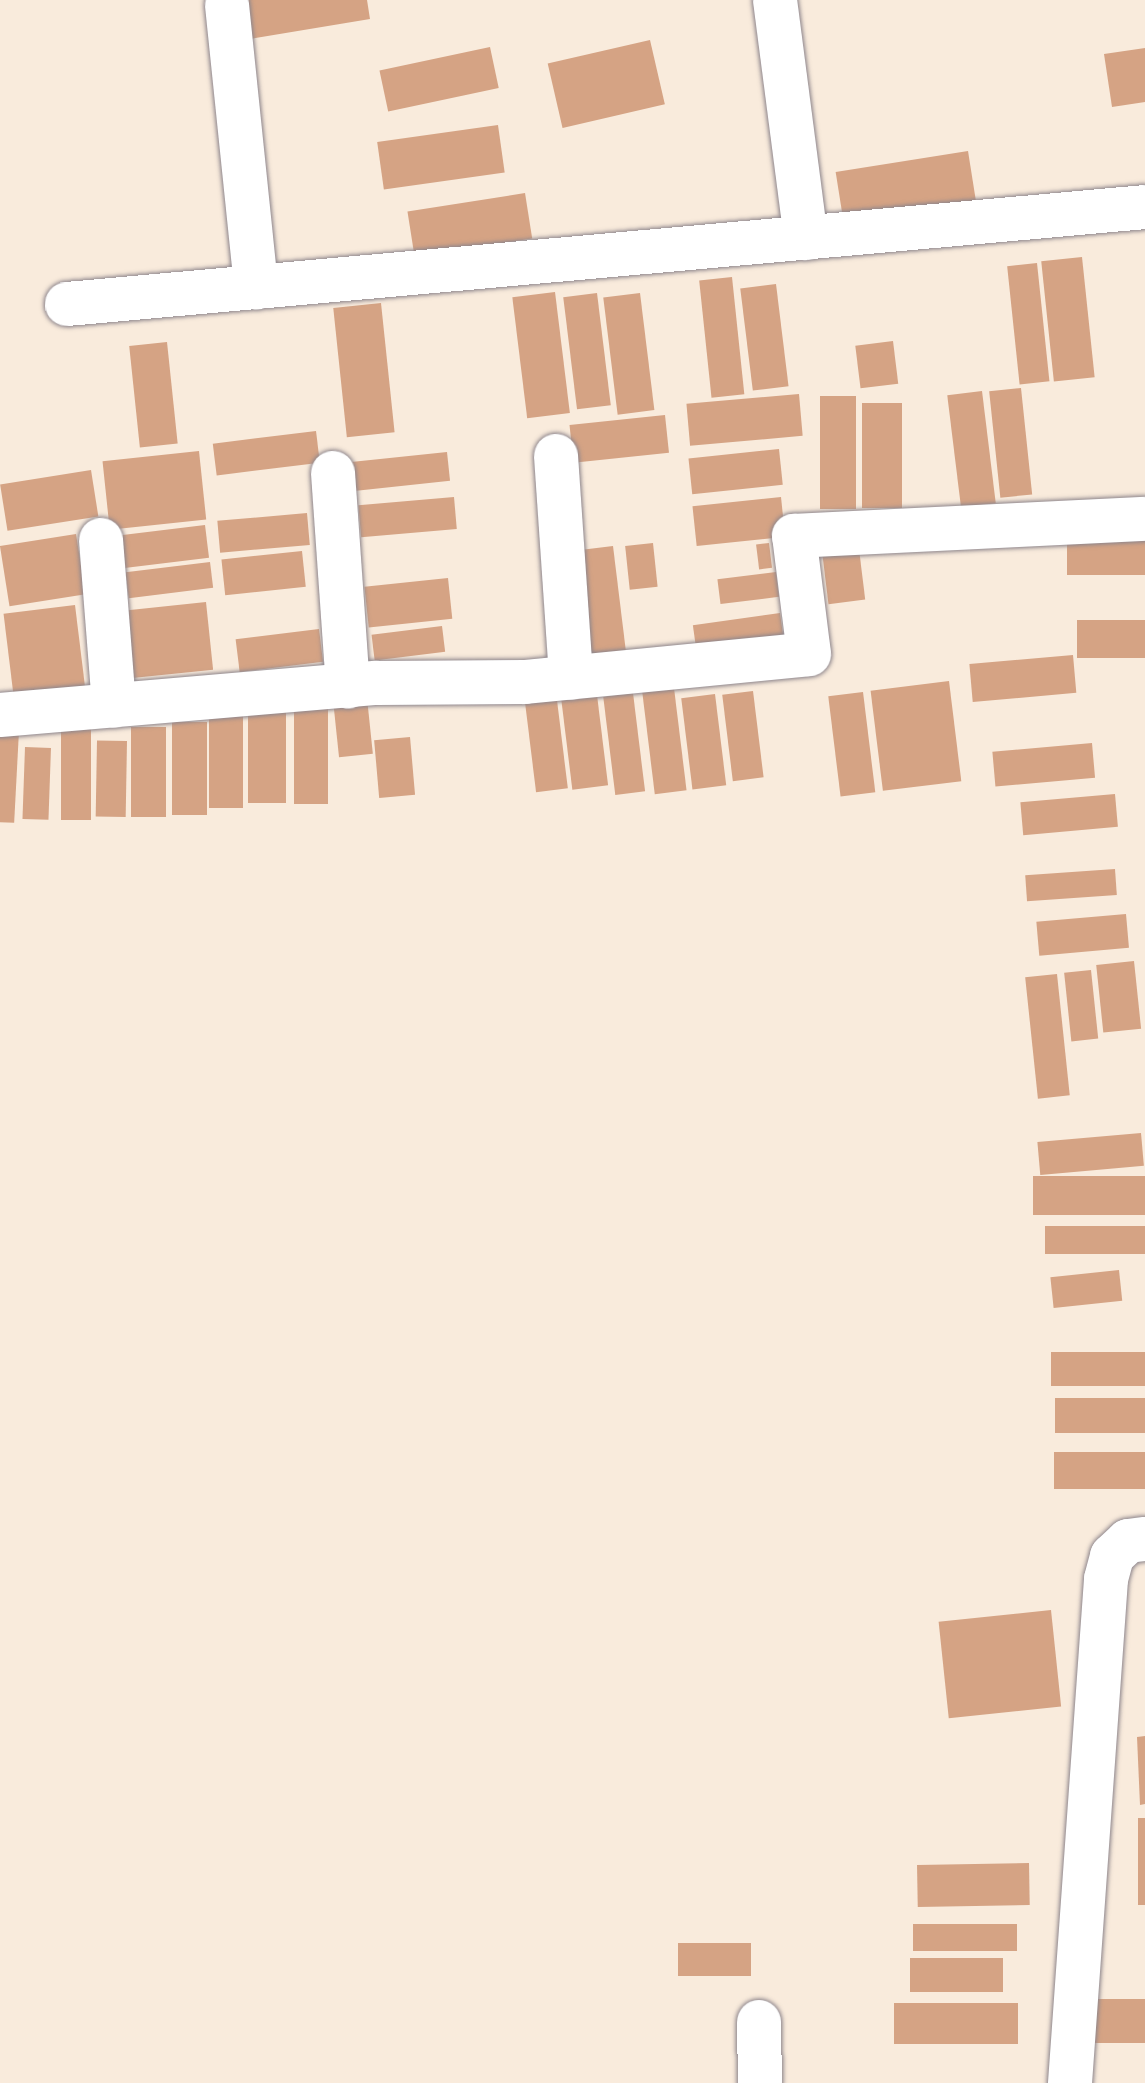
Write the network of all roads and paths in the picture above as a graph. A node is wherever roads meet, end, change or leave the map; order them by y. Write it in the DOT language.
graph roads {
  1 [pos="775,0"];
  2 [pos="227,5"];
  3 [pos="1145,207"];
  4 [pos="806,238"];
  5 [pos="256,288"];
  6 [pos="67,304"];
  7 [pos="556,456"];
  8 [pos="333,473"];
  9 [pos="1145,519"];
  10 [pos="101,540"];
  11 [pos="571,677"];
  12 [pos="348,686"];
  13 [pos="114,705"];
  14 [pos="0,715"];
  15 [pos="1145,1539"];
  16 [pos="759,2022"];
  17 [pos="760,2083"];
  18 [pos="1070,2083"];
  1 -- 4 [label="street"];
  2 -- 5 [label="street"];
  3 -- 4 [label="street"];
  4 -- 5 [label="street"];
  5 -- 6 [label="street"];
  7 -- 11 [label="street"];
  8 -- 12 [label="street"];
  9 -- 11 [label="street"];
  10 -- 13 [label="street"];
  11 -- 12 [label="street"];
  12 -- 13 [label="street"];
  13 -- 14 [label="street"];
  15 -- 18 [label="street"];
  16 -- 17 [label="street"];
}
